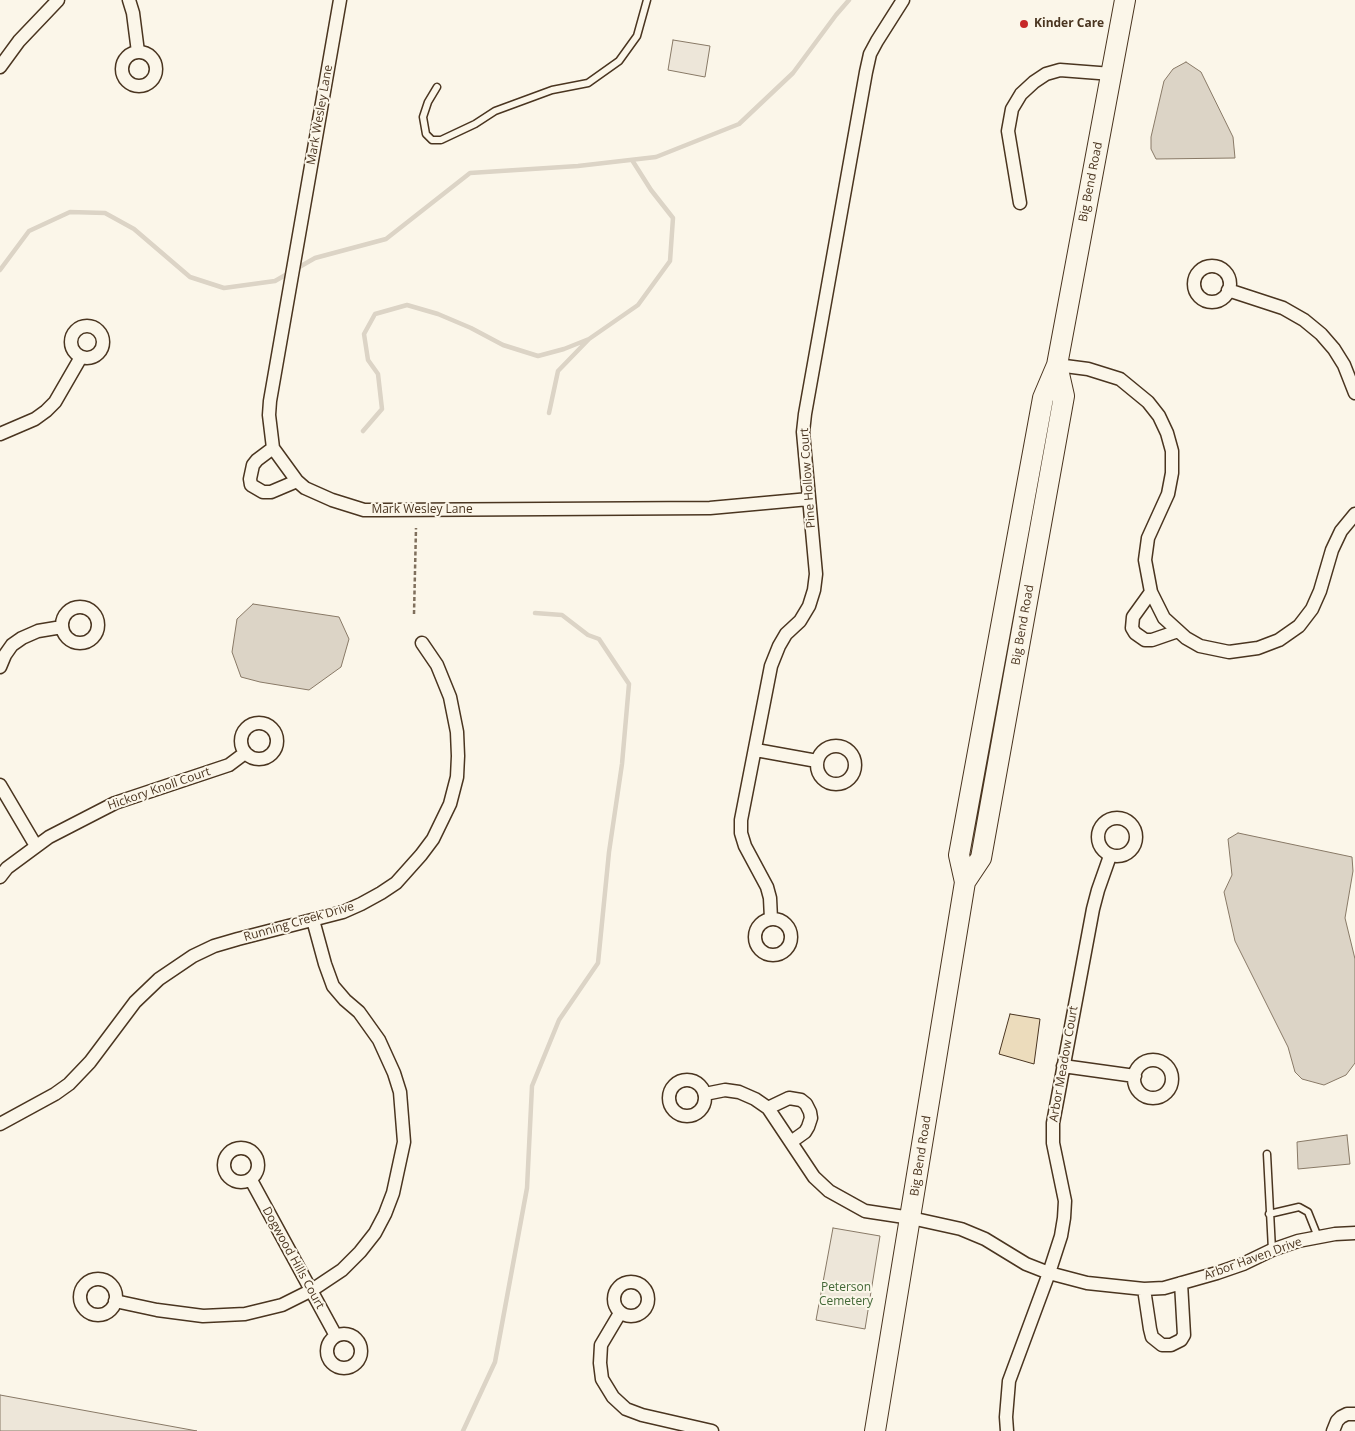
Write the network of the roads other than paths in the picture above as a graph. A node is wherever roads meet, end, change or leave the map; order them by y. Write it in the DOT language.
graph roads {
  1 [pos="58,0"];
  2 [pos="129,0"];
  3 [pos="340,0"];
  4 [pos="647,0"];
  5 [pos="903,0"];
  6 [pos="1125,0"];
  7 [pos="138,52"];
  8 [pos="0,67"];
  9 [pos="1112,74"];
  10 [pos="437,87"];
  11 [pos="1020,203"];
  12 [pos="1228,290"];
  13 [pos="81,357"];
  14 [pos="1058,365"];
  15 [pos="1355,393"];
  16 [pos="0,434"];
  17 [pos="273,448"];
  18 [pos="297,481"];
  19 [pos="809,499"];
  20 [pos="1355,514"];
  21 [pos="1151,592"];
  22 [pos="62,627"];
  23 [pos="1178,631"];
  24 [pos="422,643"];
  25 [pos="0,667"];
  26 [pos="756,750"];
  27 [pos="245,753"];
  28 [pos="817,761"];
  29 [pos="0,785"];
  30 [pos="36,846"];
  31 [pos="1110,856"];
  32 [pos="0,877"];
  33 [pos="771,919"];
  34 [pos="313,920"];
  35 [pos="1063,1066"];
  36 [pos="1135,1076"];
  37 [pos="705,1094"];
  38 [pos="768,1108"];
  39 [pos="0,1124"];
  40 [pos="791,1142"];
  41 [pos="1267,1154"];
  42 [pos="251,1180"];
  43 [pos="1269,1214"];
  44 [pos="910,1218"];
  45 [pos="1355,1233"];
  46 [pos="1318,1237"];
  47 [pos="1272,1250"];
  48 [pos="1049,1273"];
  49 [pos="1181,1283"];
  50 [pos="1144,1289"];
  51 [pos="312,1290"];
  52 [pos="115,1301"];
  53 [pos="620,1313"];
  54 [pos="336,1336"];
  55 [pos="1355,1414"];
  56 [pos="712,1431"];
  57 [pos="875,1431"];
  58 [pos="1007,1431"];
  59 [pos="1333,1431"];
  1 -- 8 [label="street"];
  2 -- 7 [label="street"];
  3 -- 17 [label="street, Mark Wesley Lane"];
  4 -- 10 [label="lane"];
  5 -- 19 [label="street, Pine Hollow Court"];
  6 -- 9 [label="main road, Big Bend Road"];
  9 -- 11 [label="street"];
  9 -- 14 [label="main road, Big Bend Road"];
  12 -- 15 [label="street"];
  13 -- 16 [label="street"];
  14 -- 21 [label="street"];
  14 -- 44 [label="main road, Big Bend Road"];
  17 -- 18 [label="street, Mark Wesley Lane"];
  17 -- 18 [label="street"];
  18 -- 19 [label="street, Mark Wesley Lane"];
  19 -- 26 [label="street, Pine Hollow Court"];
  20 -- 23 [label="street"];
  21 -- 23 [label="street"];
  21 -- 23 [label="street"];
  22 -- 25 [label="street"];
  24 -- 34 [label="street, Running Creek Drive"];
  26 -- 28 [label="street"];
  26 -- 33 [label="street, Pine Hollow Court"];
  27 -- 30 [label="street, Hickory Knoll Court"];
  29 -- 30 [label="street"];
  30 -- 32 [label="street, Hickory Knoll Court"];
  31 -- 35 [label="street, Arbor Meadow Court"];
  34 -- 39 [label="street, Running Creek Drive"];
  34 -- 51 [label="street"];
  35 -- 36 [label="street"];
  35 -- 48 [label="street, Arbor Meadow Court"];
  37 -- 38 [label="street"];
  38 -- 40 [label="street, Arbor Haven Drive"];
  38 -- 40 [label="street"];
  40 -- 44 [label="street, Arbor Haven Drive"];
  41 -- 43 [label="lane"];
  42 -- 51 [label="street, Dogwood Hills Court"];
  43 -- 46 [label="lane"];
  43 -- 47 [label="lane"];
  44 -- 48 [label="street, Arbor Haven Drive"];
  44 -- 57 [label="main road, Big Bend Road"];
  45 -- 46 [label="street, Arbor Haven Drive"];
  46 -- 47 [label="street, Arbor Haven Drive"];
  47 -- 49 [label="street, Arbor Haven Drive"];
  48 -- 50 [label="street, Arbor Haven Drive"];
  48 -- 58 [label="street, Arbor Meadow Court"];
  49 -- 50 [label="street, Arbor Haven Drive"];
  49 -- 50 [label="street"];
  51 -- 52 [label="street"];
  51 -- 54 [label="street, Dogwood Hills Court"];
  53 -- 56 [label="street"];
  55 -- 59 [label="street"];
}
